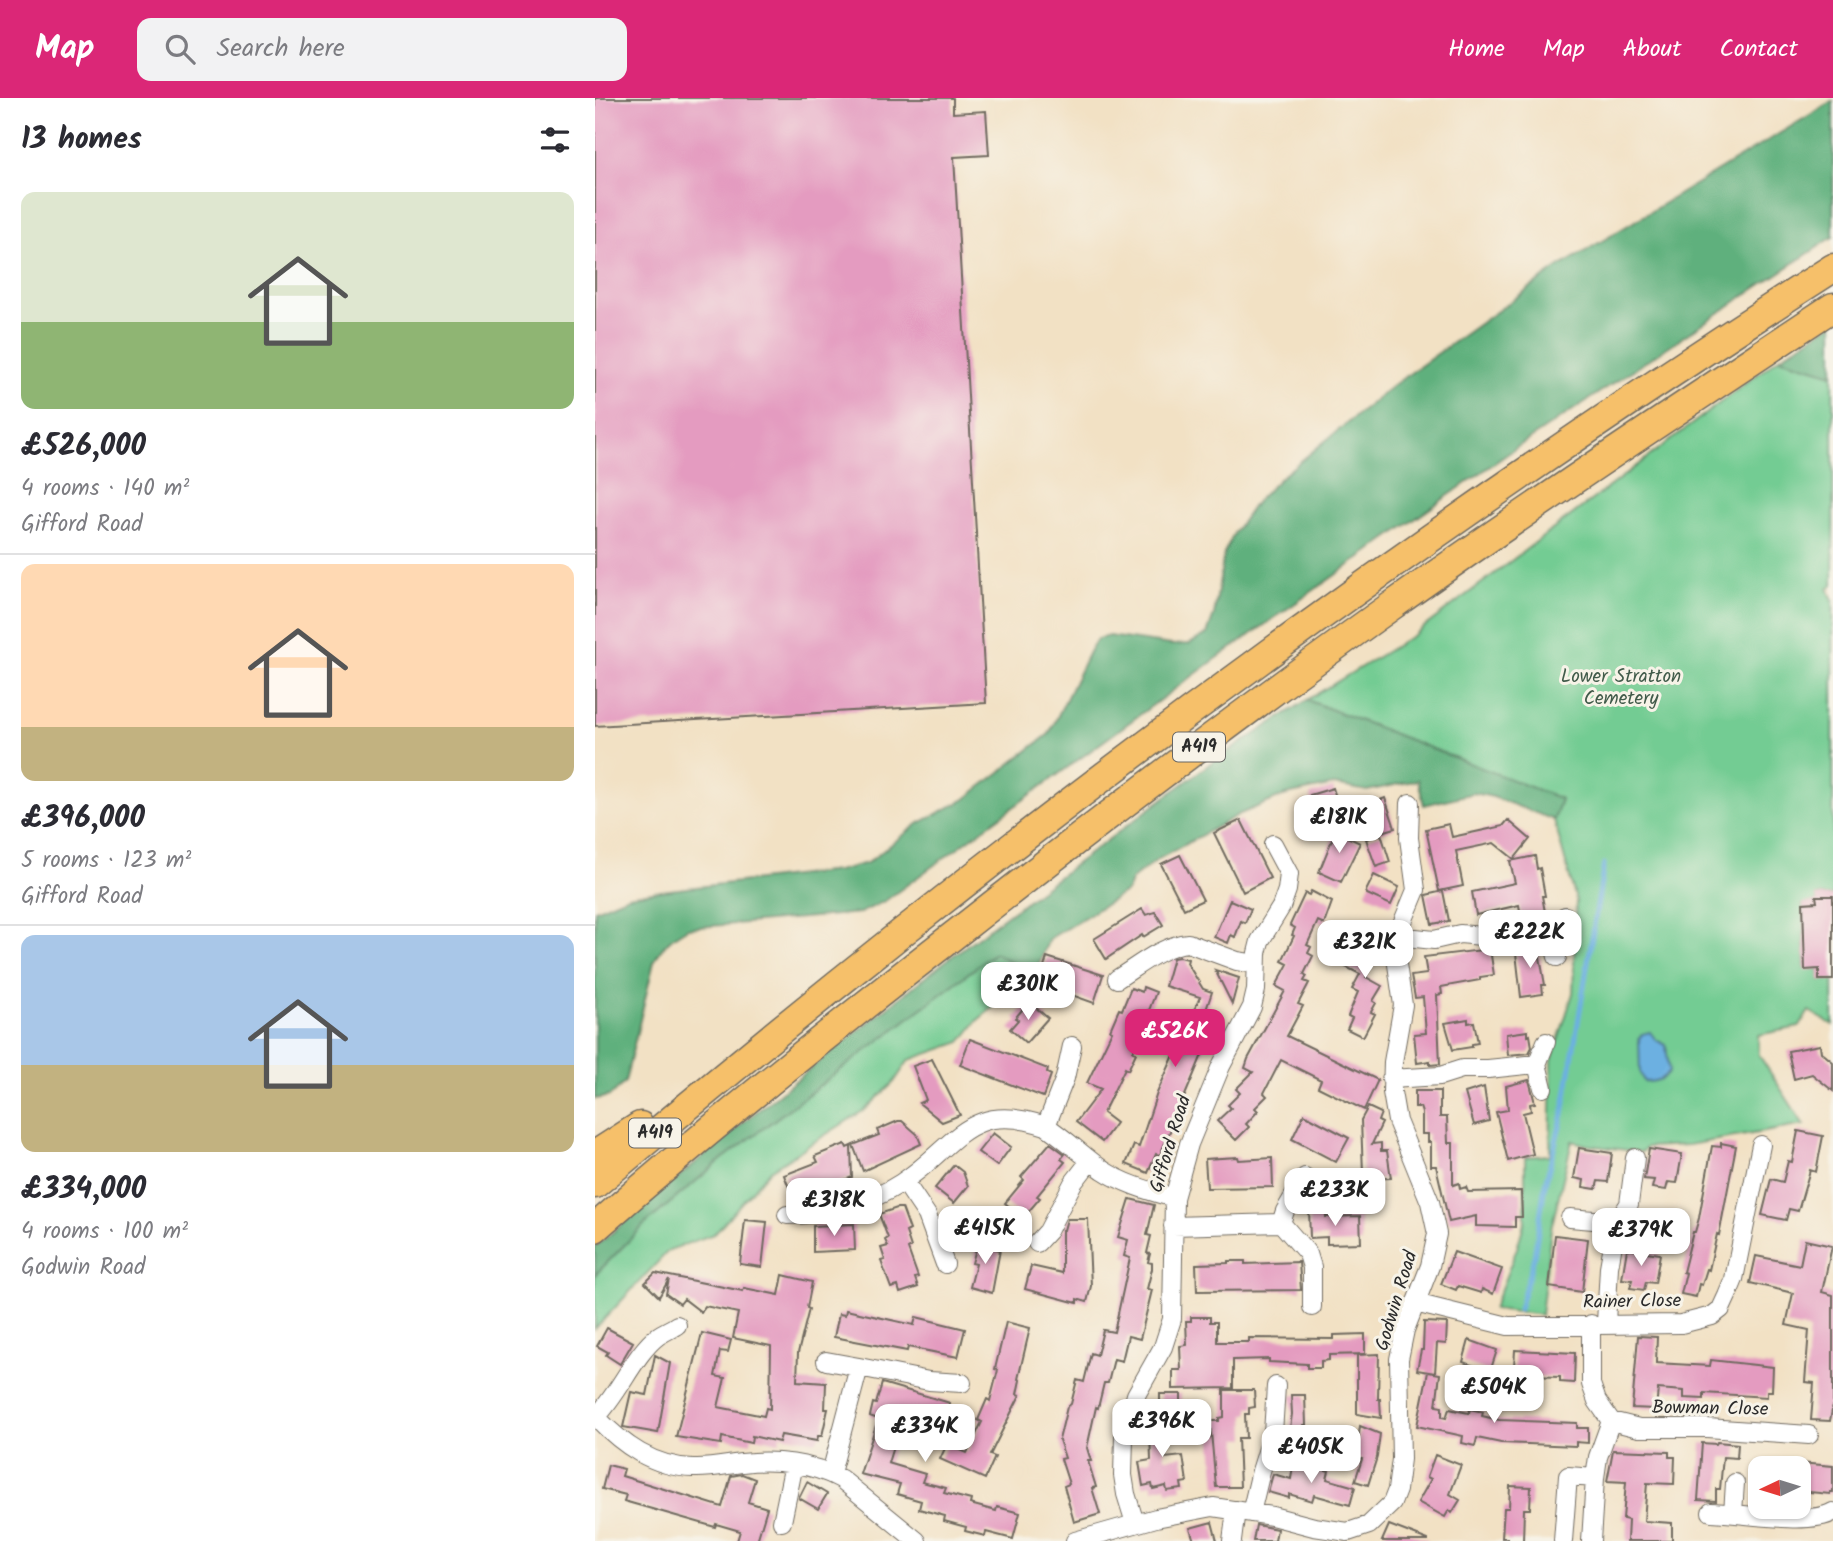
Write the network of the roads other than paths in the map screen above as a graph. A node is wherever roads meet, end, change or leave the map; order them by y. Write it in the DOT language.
graph roads {
  1 [pos="1833,268"];
  2 [pos="1833,307"];
  3 [pos="1410,803"];
  4 [pos="1273,844"];
  5 [pos="1565,916"];
  6 [pos="1397,936"];
  7 [pos="1552,936"];
  8 [pos="1557,957"];
  9 [pos="1256,964"];
  10 [pos="1117,979"];
  11 [pos="1546,1042"];
  12 [pos="1072,1046"];
  13 [pos="1537,1064"];
  14 [pos="1391,1079"];
  15 [pos="716,1082"];
  16 [pos="1543,1088"];
  17 [pos="1046,1126"];
  18 [pos="1761,1145"];
  19 [pos="595,1155"];
  20 [pos="1635,1158"];
  21 [pos="1090,1161"];
  22 [pos="1305,1177"];
  23 [pos="905,1181"];
  24 [pos="595,1184"];
  25 [pos="1174,1198"];
  26 [pos="787,1215"];
  27 [pos="1570,1218"];
  28 [pos="1617,1222"];
  29 [pos="1281,1223"];
  30 [pos="1173,1226"];
  31 [pos="595,1228"];
  32 [pos="1664,1229"];
  33 [pos="1037,1243"];
  34 [pos="945,1265"];
  35 [pos="1415,1303"];
  36 [pos="1312,1307"];
  37 [pos="1598,1323"];
  38 [pos="677,1325"];
  39 [pos="826,1361"];
  40 [pos="859,1367"];
  41 [pos="963,1383"];
  42 [pos="1276,1386"];
  43 [pos="596,1417"];
  44 [pos="1611,1421"];
  45 [pos="1809,1435"];
  46 [pos="794,1464"];
  47 [pos="831,1474"];
  48 [pos="1595,1478"];
  49 [pos="1735,1483"];
  50 [pos="1244,1511"];
  51 [pos="1711,1512"];
  52 [pos="1833,1512"];
  53 [pos="1733,1513"];
  54 [pos="782,1522"];
  55 [pos="1135,1523"];
  56 [pos="1360,1535"];
  57 [pos="917,1541"];
  58 [pos="1075,1541"];
  59 [pos="1232,1541"];
  60 [pos="1563,1541"];
  61 [pos="1591,1541"];
  1 -- 15 [label="highway, A419"];
  2 -- 31 [label="highway, A419"];
  3 -- 6 [label="street, Godwin Road"];
  4 -- 9 [label="street, Gifford Road"];
  5 -- 7 [label="street"];
  6 -- 7 [label="street"];
  6 -- 14 [label="street, Godwin Road"];
  7 -- 8 [label="street"];
  9 -- 10 [label="street"];
  9 -- 25 [label="street, Gifford Road"];
  11 -- 13 [label="street"];
  12 -- 17 [label="street"];
  13 -- 14 [label="street"];
  13 -- 16 [label="street"];
  14 -- 35 [label="street, Godwin Road"];
  15 -- 19 [label="highway, A419"];
  15 -- 24 [label="highway, A419"];
  17 -- 21 [label="street"];
  17 -- 23 [label="street"];
  18 -- 37 [label="street, Rainer Close"];
  20 -- 28 [label="street"];
  21 -- 25 [label="street"];
  21 -- 33 [label="street"];
  22 -- 29 [label="street"];
  23 -- 26 [label="street"];
  23 -- 34 [label="street"];
  25 -- 30 [label="street, Gifford Road"];
  27 -- 28 [label="street"];
  28 -- 32 [label="street"];
  28 -- 37 [label="street"];
  29 -- 30 [label="street"];
  29 -- 36 [label="street"];
  30 -- 55 [label="street, Gifford Road"];
  35 -- 37 [label="street, Rainer Close"];
  35 -- 56 [label="street, Godwin Road"];
  37 -- 44 [label="street"];
  38 -- 43 [label="street"];
  39 -- 40 [label="street"];
  40 -- 41 [label="street"];
  40 -- 47 [label="street"];
  42 -- 50 [label="street"];
  43 -- 46 [label="street"];
  44 -- 45 [label="street, Bowman Close"];
  44 -- 48 [label="street"];
  46 -- 47 [label="street"];
  46 -- 54 [label="street"];
  47 -- 57 [label="street"];
  48 -- 60 [label="street"];
  48 -- 61 [label="street"];
  49 -- 53 [label="street"];
  50 -- 55 [label="street, Godwin Road"];
  50 -- 56 [label="street, Godwin Road"];
  50 -- 59 [label="street"];
  51 -- 53 [label="street"];
  52 -- 53 [label="street"];
  55 -- 58 [label="street, Godwin Road"];
}
